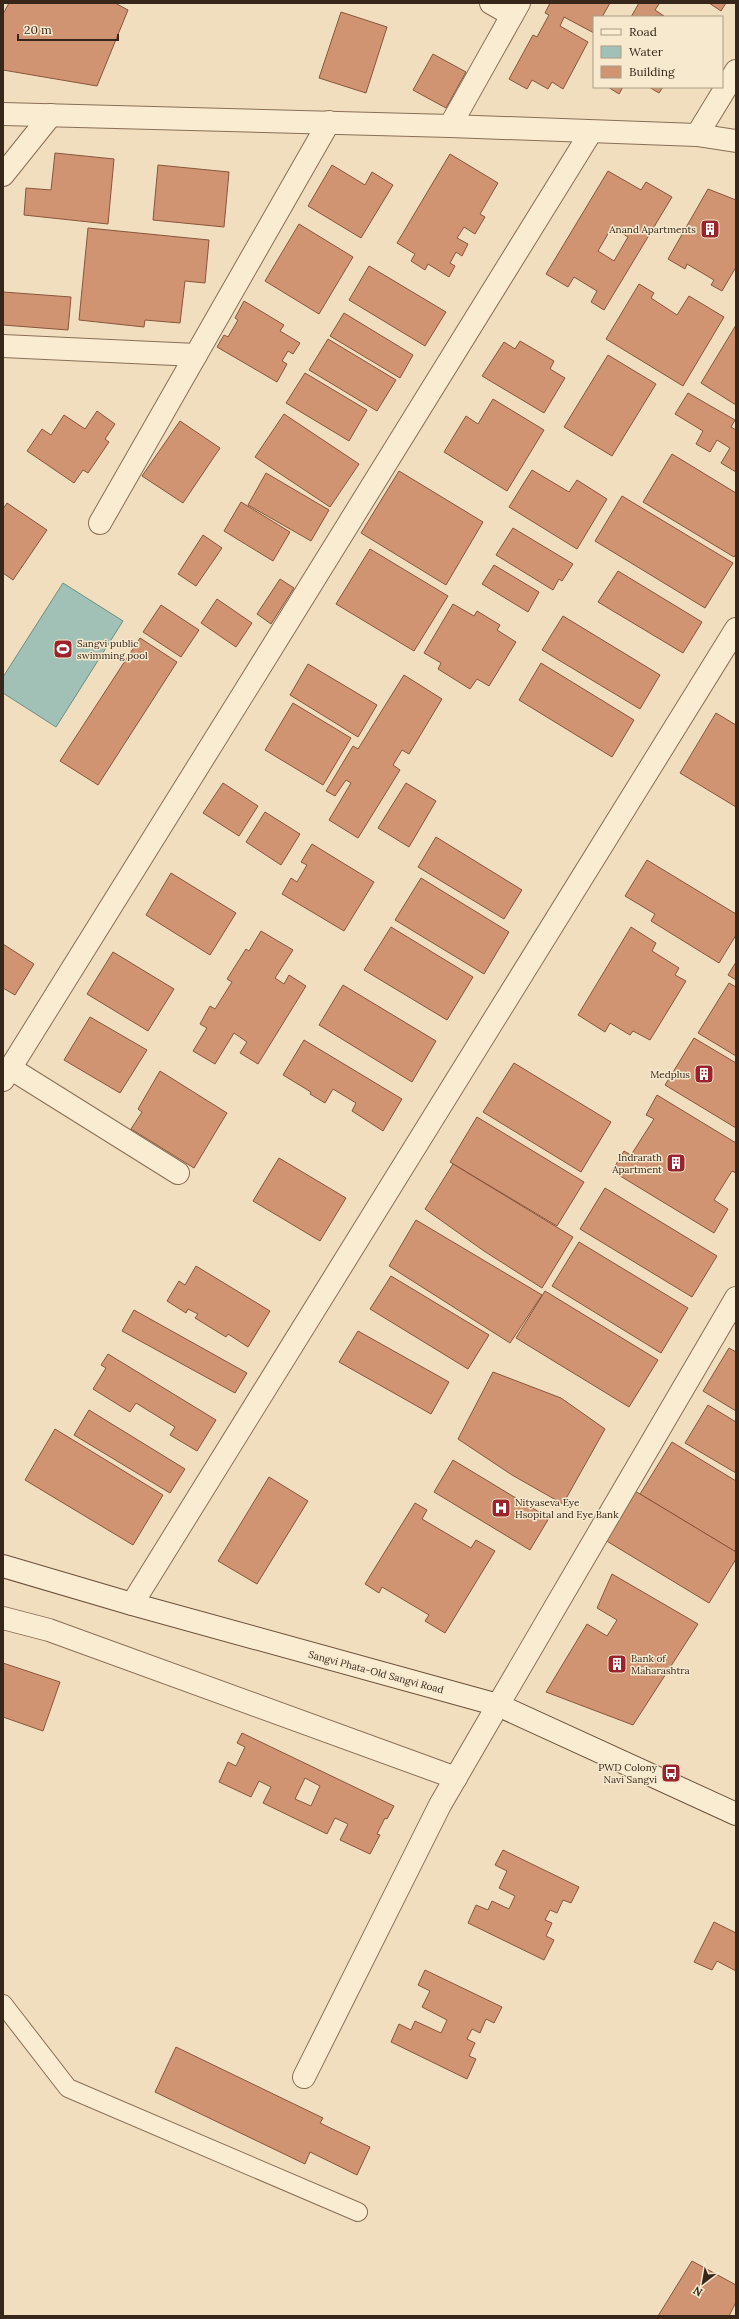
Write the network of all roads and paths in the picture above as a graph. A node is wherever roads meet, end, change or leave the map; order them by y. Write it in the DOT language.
graph roads {
  1 [pos="491,3"];
  2 [pos="516,9"];
  3 [pos="736,70"];
  4 [pos="3,114"];
  5 [pos="51,115"];
  6 [pos="329,122"];
  7 [pos="450,126"];
  8 [pos="591,132"];
  9 [pos="697,135"];
  10 [pos="736,141"];
  11 [pos="3,175"];
  12 [pos="3,346"];
  13 [pos="196,355"];
  14 [pos="100,523"];
  15 [pos="736,628"];
  16 [pos="7,1074"];
  17 [pos="178,1173"];
  18 [pos="736,1298"];
  19 [pos="3,1566"];
  20 [pos="132,1604"];
  21 [pos="3,1618"];
  22 [pos="498,1705"];
  23 [pos="456,1778"];
  24 [pos="736,1814"];
  25 [pos="3,2004"];
  26 [pos="304,2077"];
  27 [pos="358,2212"];
  1 -- 2 [label="street"];
  2 -- 7 [label="street"];
  3 -- 9 [label="street"];
  4 -- 5 [label="street"];
  5 -- 6 [label="street"];
  5 -- 11 [label="street"];
  6 -- 7 [label="street"];
  6 -- 13 [label="street"];
  7 -- 8 [label="street"];
  8 -- 9 [label="street"];
  8 -- 16 [label="street"];
  9 -- 10 [label="street"];
  12 -- 13 [label="street"];
  13 -- 14 [label="street"];
  15 -- 20 [label="street"];
  16 -- 17 [label="street"];
  18 -- 22 [label="street"];
  19 -- 20 [label="street, Sangvi Phata-Old Sangvi Road"];
  20 -- 22 [label="street, Sangvi Phata-Old Sangvi Road"];
  21 -- 23 [label="street"];
  22 -- 23 [label="street"];
  22 -- 24 [label="street, Sangvi Phata-Old Sangvi Road"];
  23 -- 26 [label="street"];
  25 -- 27 [label="lane"];
}
